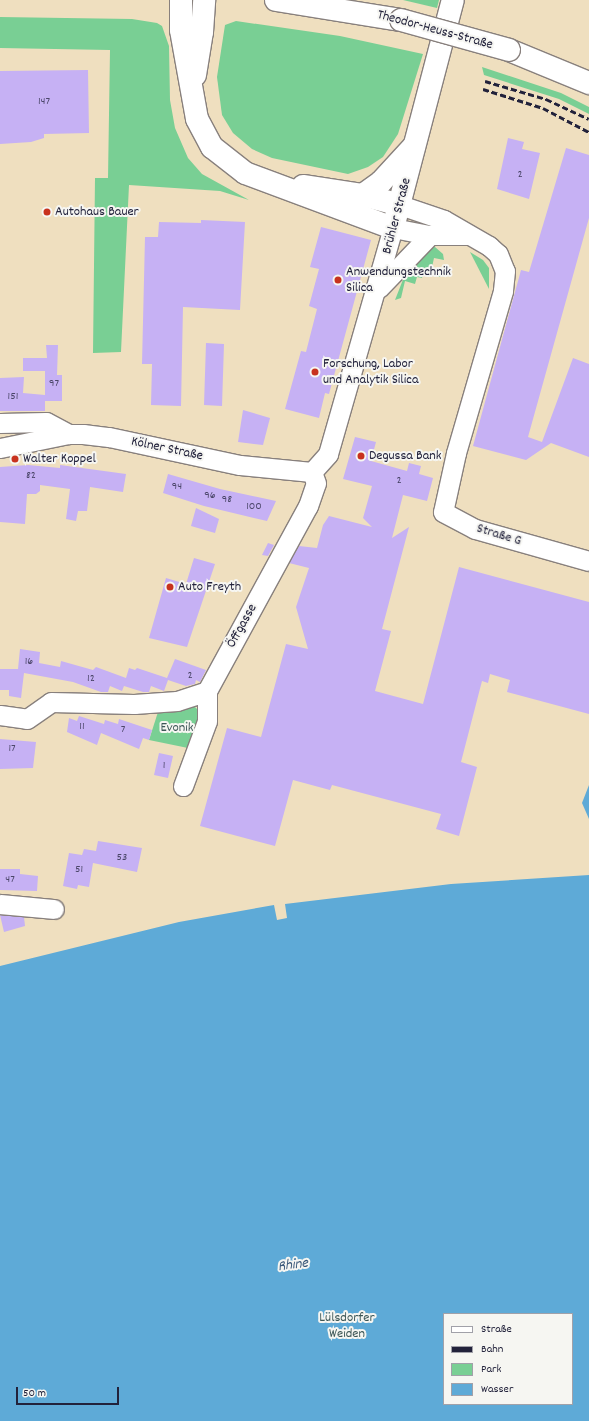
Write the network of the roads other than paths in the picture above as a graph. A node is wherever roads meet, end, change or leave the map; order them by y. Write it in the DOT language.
graph roads {
  1 [pos="181,0"];
  2 [pos="204,0"];
  3 [pos="276,0"];
  4 [pos="453,0"];
  5 [pos="589,83"];
  6 [pos="192,92"];
  7 [pos="416,145"];
  8 [pos="261,179"];
  9 [pos="363,195"];
  10 [pos="400,205"];
  11 [pos="393,228"];
  12 [pos="430,235"];
  13 [pos="468,235"];
  14 [pos="378,289"];
  15 [pos="0,423"];
  16 [pos="69,434"];
  17 [pos="0,448"];
  18 [pos="312,472"];
  19 [pos="589,561"];
  20 [pos="207,691"];
  21 [pos="0,715"];
  22 [pos="183,786"];
  23 [pos="0,904"];
  24 [pos="54,909"];
  1 -- 6 [label="main road"];
  2 -- 6 [label="main road"];
  3 -- 5 [label="main road, Theodor-Heuss-Straße, bridge"];
  4 -- 7 [label="main road, Brühler Straße"];
  6 -- 8 [label="main road"];
  7 -- 9 [label="main road"];
  7 -- 10 [label="main road, Brühler Straße"];
  8 -- 9 [label="main road"];
  8 -- 11 [label="main road"];
  9 -- 10 [label="main road"];
  10 -- 11 [label="main road, Brühler Straße"];
  10 -- 13 [label="street"];
  11 -- 12 [label="street"];
  11 -- 14 [label="street, Brühler Straße"];
  12 -- 13 [label="street"];
  12 -- 14 [label="street"];
  13 -- 19 [label="street, Straße G"];
  14 -- 18 [label="street, Brühler Straße"];
  15 -- 16 [label="street"];
  16 -- 17 [label="street, Kölner Straße"];
  16 -- 18 [label="street, Kölner Straße"];
  18 -- 20 [label="street, Öffgasse"];
  20 -- 21 [label="street"];
  20 -- 22 [label="street, Öffgasse"];
  23 -- 24 [label="street"];
}
